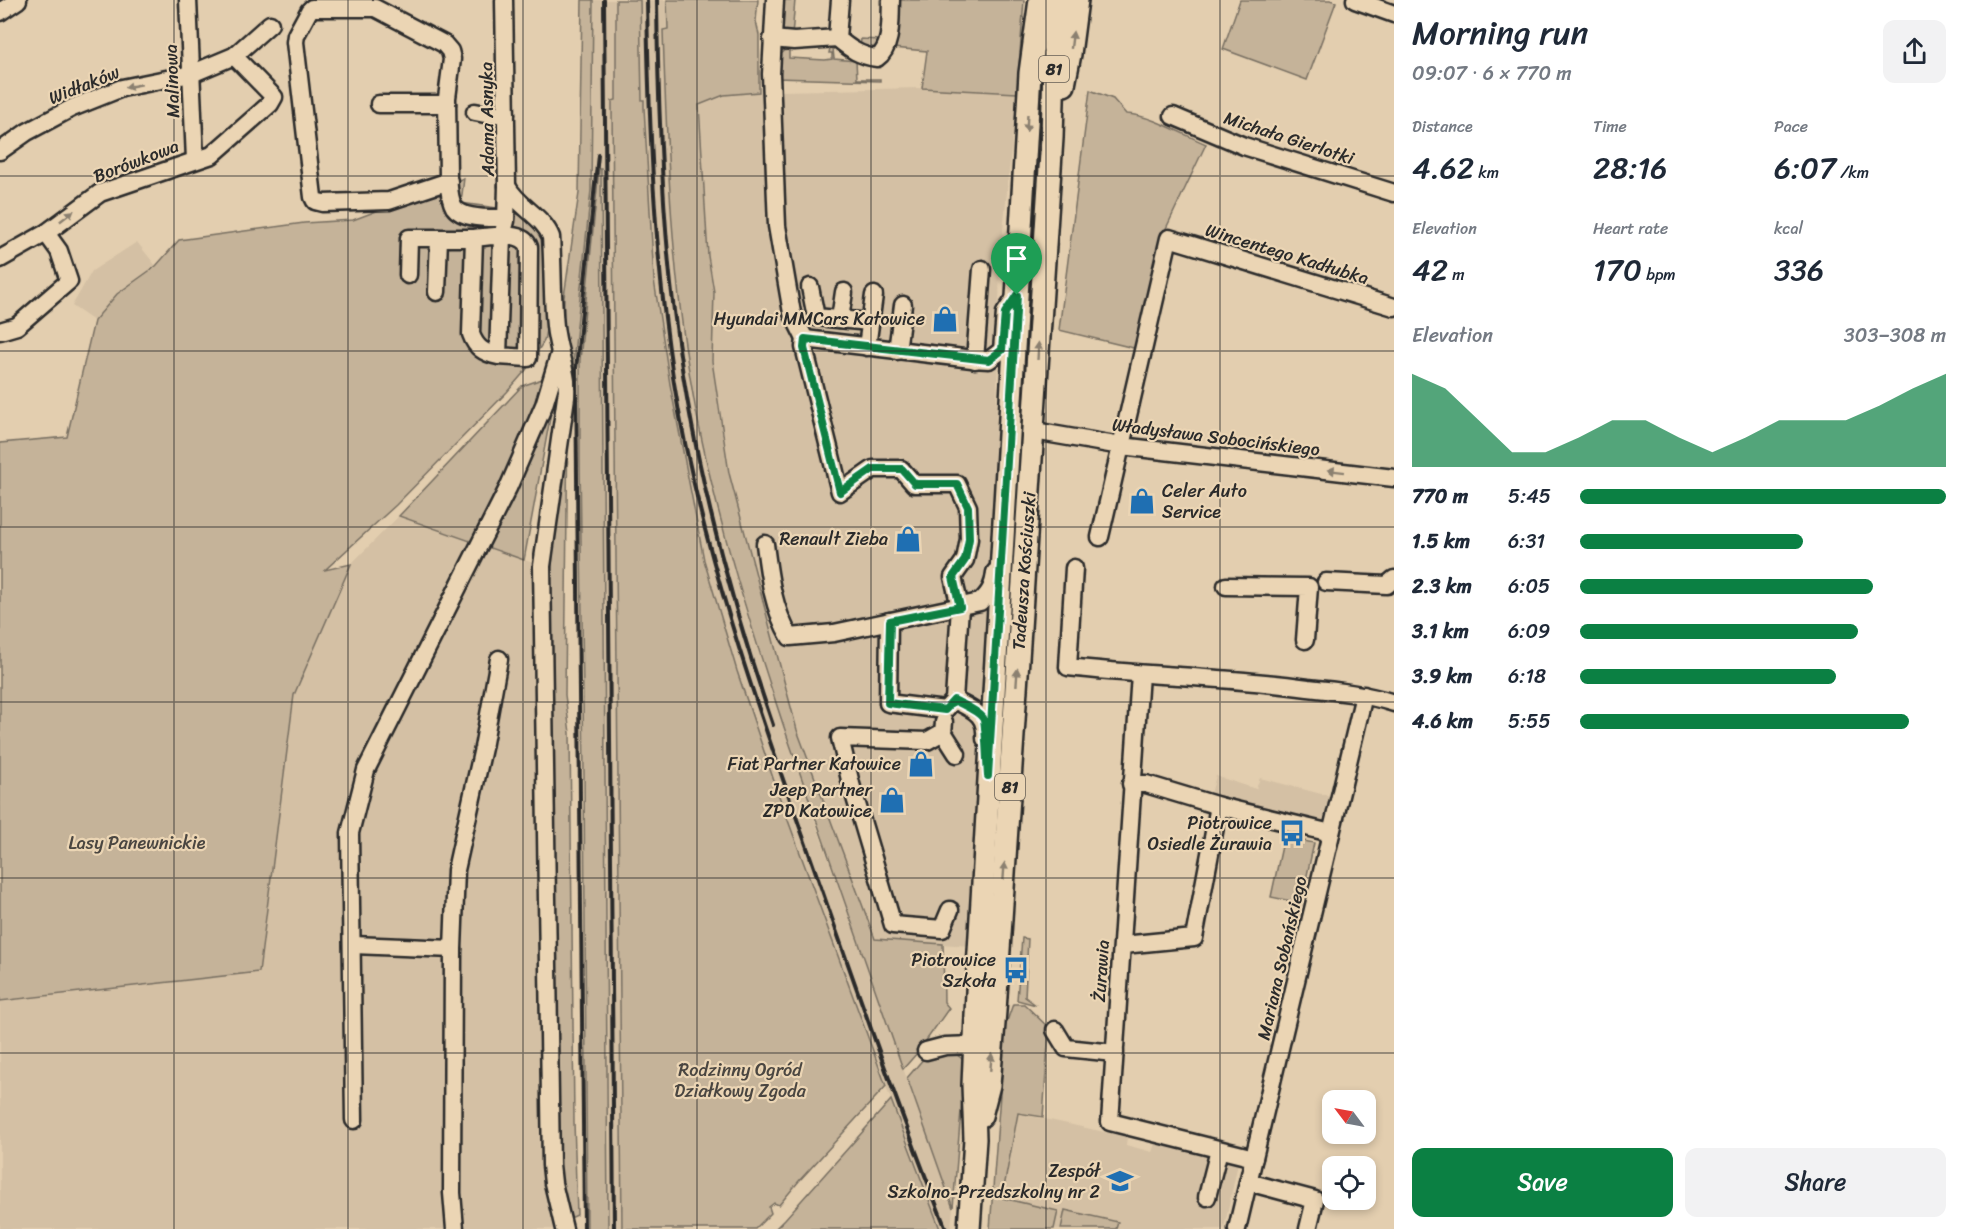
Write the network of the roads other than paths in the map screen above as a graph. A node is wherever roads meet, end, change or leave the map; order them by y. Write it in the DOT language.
graph roads {
  1 [pos="18,0"];
  2 [pos="188,0"];
  3 [pos="504,0"];
  4 [pos="775,0"];
  5 [pos="840,0"];
  6 [pos="891,0"];
  7 [pos="1030,0"];
  8 [pos="1040,0"];
  9 [pos="1058,0"];
  10 [pos="1077,0"];
  11 [pos="1355,0"];
  12 [pos="0,12"];
  13 [pos="1394,14"];
  14 [pos="270,24"];
  15 [pos="837,38"];
  16 [pos="772,39"];
  17 [pos="234,56"];
  18 [pos="1030,73"];
  19 [pos="190,74"];
  20 [pos="379,104"];
  21 [pos="447,104"];
  22 [pos="475,112"];
  23 [pos="506,114"];
  24 [pos="1173,116"];
  25 [pos="1052,138"];
  26 [pos="0,150"];
  27 [pos="195,160"];
  28 [pos="449,181"];
  29 [pos="507,186"];
  30 [pos="1394,193"];
  31 [pos="506,218"];
  32 [pos="46,233"];
  33 [pos="502,236"];
  34 [pos="439,238"];
  35 [pos="474,238"];
  36 [pos="0,259"];
  37 [pos="982,268"];
  38 [pos="408,275"];
  39 [pos="810,287"];
  40 [pos="437,292"];
  41 [pos="844,292"];
  42 [pos="1017,295"];
  43 [pos="874,296"];
  44 [pos="903,305"];
  45 [pos="1394,307"];
  46 [pos="840,319"];
  47 [pos="870,322"];
  48 [pos="0,331"];
  49 [pos="805,339"];
  50 [pos="867,347"];
  51 [pos="897,351"];
  52 [pos="559,355"];
  53 [pos="498,356"];
  54 [pos="975,360"];
  55 [pos="1034,431"];
  56 [pos="1121,446"];
  57 [pos="1394,477"];
  58 [pos="1005,519"];
  59 [pos="1100,537"];
  60 [pos="765,544"];
  61 [pos="1074,568"];
  62 [pos="1394,579"];
  63 [pos="1326,582"];
  64 [pos="1226,586"];
  65 [pos="960,607"];
  66 [pos="890,621"];
  67 [pos="1305,640"];
  68 [pos="499,659"];
  69 [pos="1140,674"];
  70 [pos="1364,695"];
  71 [pos="1394,703"];
  72 [pos="950,705"];
  73 [pos="943,732"];
  74 [pos="957,754"];
  75 [pos="988,776"];
  76 [pos="1131,784"];
  77 [pos="1219,806"];
  78 [pos="1331,833"];
  79 [pos="950,910"];
  80 [pos="353,945"];
  81 [pos="1123,945"];
  82 [pos="453,949"];
  83 [pos="1056,1030"];
  84 [pos="975,1044"];
  85 [pos="926,1051"];
  86 [pos="1115,1053"];
  87 [pos="354,1120"];
  88 [pos="975,1140"];
  89 [pos="1219,1150"];
  90 [pos="1254,1158"];
  91 [pos="1248,1182"];
  92 [pos="1207,1197"];
  93 [pos="455,1229"];
  94 [pos="564,1229"];
  95 [pos="969,1229"];
  96 [pos="1237,1229"];
  97 [pos="1308,1229"];
  1 -- 12 [label="street"];
  2 -- 19 [label="street, Malinowa"];
  3 -- 23 [label="street, Adama Asnyka"];
  4 -- 16 [label="street"];
  5 -- 15 [label="street"];
  6 -- 15 [label="street"];
  7 -- 18 [label="main road"];
  8 -- 18 [label="main road, Tadeusza Kościuszki / 81"];
  9 -- 25 [label="main road, Tadeusza Kościuszki / 81"];
  25 -- 10 [label="main road, one-way"];
  11 -- 13 [label="street"];
  14 -- 17 [label="street, Widłaków"];
  15 -- 16 [label="street"];
  16 -- 49 [label="street"];
  17 -- 19 [label="street, Widłaków"];
  17 -- 27 [label="street, Borówkowa"];
  18 -- 42 [label="main road, Tadeusza Kościuszki / 81, one-way"];
  19 -- 26 [label="street, Widłaków, one-way"];
  19 -- 27 [label="street, Malinowa"];
  20 -- 21 [label="street"];
  21 -- 28 [label="street"];
  21 -- 28 [label="street"];
  22 -- 23 [label="street"];
  23 -- 29 [label="street, Adama Asnyka"];
  24 -- 30 [label="street, Michała Gierlotki"];
  55 -- 25 [label="main road, Tadeusza Kościuszki / 81, one-way"];
  32 -- 27 [label="street, Borówkowa, one-way"];
  28 -- 31 [label="street"];
  29 -- 31 [label="street"];
  29 -- 52 [label="street, Adama Asnyka"];
  31 -- 33 [label="street"];
  32 -- 36 [label="street, Borówkowa"];
  32 -- 48 [label="street"];
  33 -- 35 [label="street"];
  33 -- 53 [label="street"];
  33 -- 53 [label="street"];
  34 -- 35 [label="street"];
  34 -- 38 [label="street"];
  34 -- 40 [label="street"];
  35 -- 53 [label="street"];
  37 -- 54 [label="street"];
  39 -- 46 [label="street"];
  41 -- 46 [label="street"];
  42 -- 54 [label="street"];
  42 -- 58 [label="main road, Tadeusza Kościuszki / 81"];
  43 -- 47 [label="street"];
  44 -- 51 [label="street"];
  45 -- 56 [label="street, Wincentego Kadłubka"];
  46 -- 47 [label="street"];
  47 -- 50 [label="street"];
  49 -- 50 [label="street"];
  49 -- 65 [label="street"];
  50 -- 51 [label="street"];
  51 -- 54 [label="street"];
  52 -- 80 [label="street"];
  52 -- 94 [label="street, Adama Asnyka"];
  55 -- 56 [label="street, Władysława Sobocińskiego"];
  88 -- 55 [label="main road, Tadeusza Kościuszki / 81, one-way"];
  57 -- 56 [label="street, Władysława Sobocińskiego, one-way"];
  56 -- 59 [label="street"];
  58 -- 65 [label="street"];
  58 -- 75 [label="main road, Tadeusza Kościuszki / 81"];
  60 -- 66 [label="street"];
  61 -- 69 [label="street"];
  62 -- 63 [label="street"];
  64 -- 67 [label="street"];
  65 -- 66 [label="street"];
  65 -- 72 [label="street"];
  66 -- 72 [label="street"];
  68 -- 82 [label="street"];
  69 -- 70 [label="street"];
  69 -- 76 [label="street, Żurawia"];
  70 -- 71 [label="street"];
  70 -- 78 [label="street, Mariana Sobańskiego"];
  72 -- 73 [label="street"];
  72 -- 75 [label="street"];
  73 -- 74 [label="street"];
  73 -- 79 [label="street"];
  75 -- 84 [label="main road, Tadeusza Kościuszki / 81"];
  76 -- 77 [label="street"];
  76 -- 81 [label="street, Żurawia"];
  77 -- 78 [label="street"];
  77 -- 81 [label="street"];
  78 -- 90 [label="street, Mariana Sobańskiego"];
  80 -- 82 [label="street"];
  80 -- 87 [label="street"];
  81 -- 86 [label="street, Żurawia"];
  82 -- 93 [label="street"];
  83 -- 86 [label="street"];
  84 -- 85 [label="street"];
  84 -- 88 [label="main road, Tadeusza Kościuszki / 81"];
  86 -- 89 [label="street, Żurawia"];
  88 -- 95 [label="main road, Tadeusza Kościuszki / 81"];
  89 -- 90 [label="street, Żurawia"];
  89 -- 92 [label="street"];
  90 -- 91 [label="street, Mariana Sobańskiego"];
  91 -- 96 [label="street, Mariana Sobańskiego"];
  91 -- 97 [label="street"];
}
